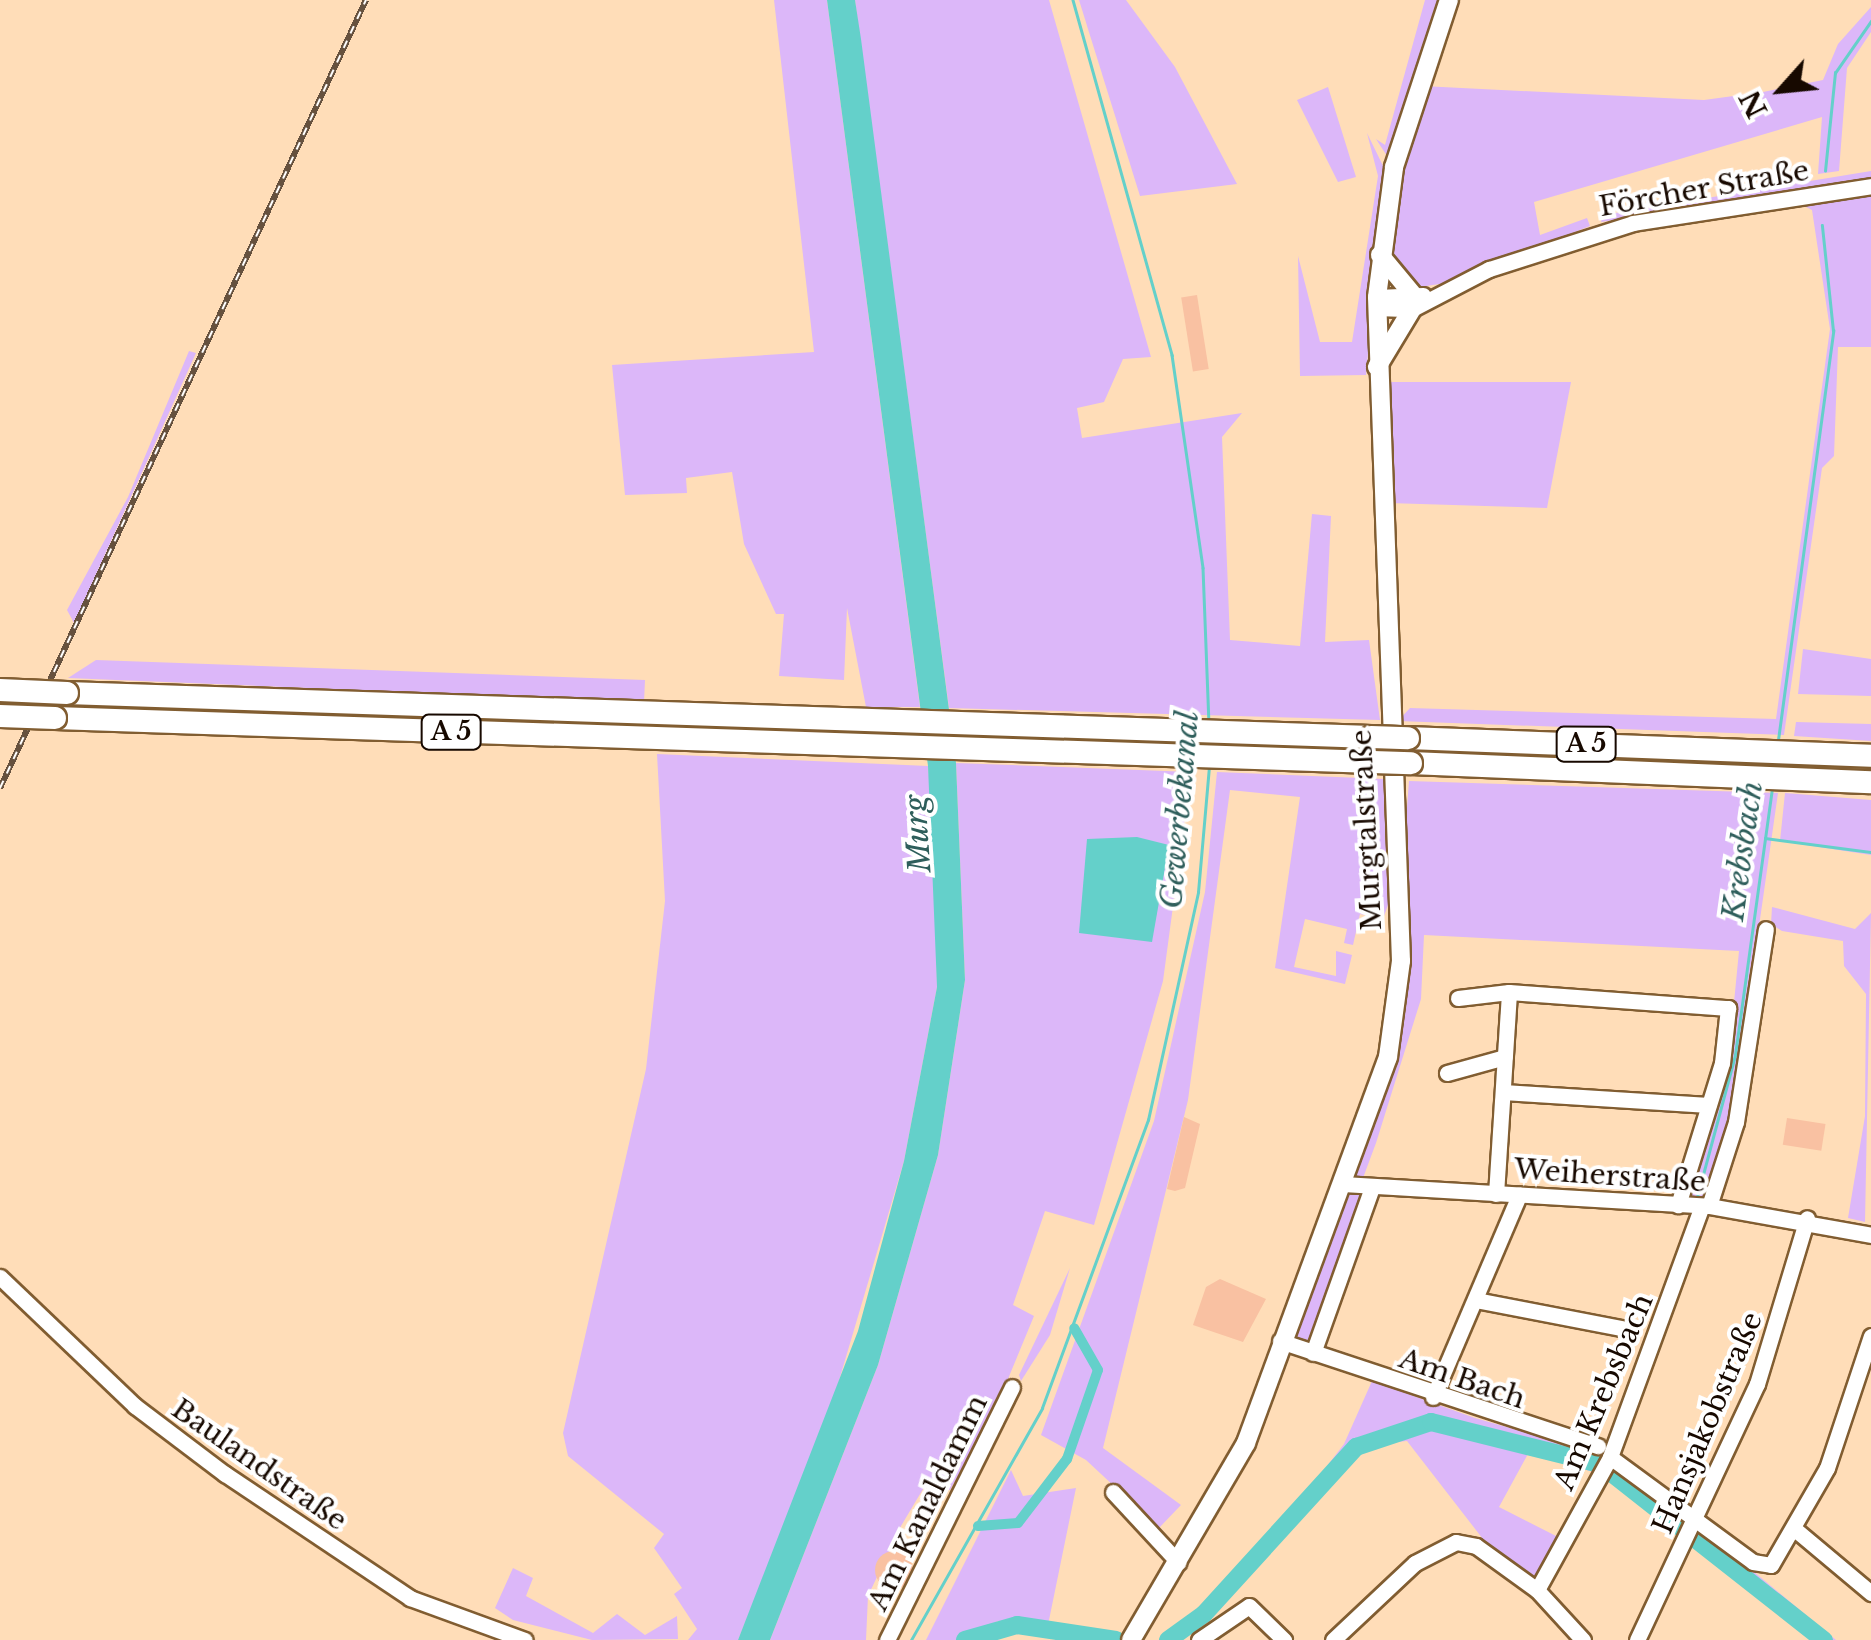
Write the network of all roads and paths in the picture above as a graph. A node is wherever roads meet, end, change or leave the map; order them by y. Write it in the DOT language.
graph roads {
  1 [pos="1449,0"];
  2 [pos="1871,186"];
  3 [pos="1380,254"];
  4 [pos="1377,302"];
  5 [pos="1413,303"];
  6 [pos="1374,372"];
  7 [pos="0,690"];
  8 [pos="0,716"];
  9 [pos="1871,756"];
  10 [pos="1871,782"];
  11 [pos="1766,929"];
  12 [pos="1509,992"];
  13 [pos="1458,998"];
  14 [pos="1505,1057"];
  15 [pos="1447,1073"];
  16 [pos="1503,1092"];
  17 [pos="1709,1105"];
  18 [pos="1342,1184"];
  19 [pos="1372,1186"];
  20 [pos="1496,1194"];
  21 [pos="1519,1195"];
  22 [pos="1695,1206"];
  23 [pos="1806,1218"];
  24 [pos="1871,1235"];
  25 [pos="0,1277"];
  26 [pos="1476,1300"];
  27 [pos="1628,1330"];
  28 [pos="1280,1341"];
  29 [pos="1870,1343"];
  30 [pos="1313,1353"];
  31 [pos="1012,1386"];
  32 [pos="1433,1397"];
  33 [pos="1604,1460"];
  34 [pos="1113,1492"];
  35 [pos="1696,1519"];
  36 [pos="1797,1531"];
  37 [pos="1178,1562"];
  38 [pos="1536,1590"];
  39 [pos="1871,1593"];
  40 [pos="478,1634"];
  41 [pos="524,1640"];
  42 [pos="886,1640"];
  43 [pos="1131,1640"];
  44 [pos="1199,1640"];
  45 [pos="1284,1640"];
  46 [pos="1333,1640"];
  47 [pos="1583,1640"];
  48 [pos="1638,1640"];
  1 -- 3 [label="main road, Murgtalstraße"];
  2 -- 5 [label="street, Förcher Straße"];
  3 -- 4 [label="main road, Murgtalstraße"];
  3 -- 5 [label="main road"];
  4 -- 5 [label="street"];
  4 -- 6 [label="main road, Murgtalstraße"];
  5 -- 6 [label="main road"];
  6 -- 18 [label="main road, Murgtalstraße"];
  7 -- 9 [label="highway, A 5, bridge"];
  8 -- 10 [label="highway, A 5, bridge"];
  11 -- 22 [label="street, Am Krebsbach"];
  12 -- 13 [label="street"];
  12 -- 14 [label="street"];
  12 -- 17 [label="street"];
  14 -- 15 [label="street"];
  14 -- 16 [label="street"];
  16 -- 17 [label="street"];
  16 -- 20 [label="street"];
  17 -- 22 [label="street"];
  18 -- 19 [label="street, Weiherstraße"];
  18 -- 28 [label="main road, Murgtalstraße"];
  19 -- 20 [label="street, Weiherstraße"];
  19 -- 30 [label="street"];
  20 -- 21 [label="street, Weiherstraße"];
  21 -- 22 [label="street, Weiherstraße"];
  21 -- 26 [label="street"];
  22 -- 23 [label="street, Weiherstraße"];
  22 -- 33 [label="street, Am Krebsbach"];
  23 -- 24 [label="street, Weiherstraße"];
  23 -- 35 [label="street, Hansjakobstraße"];
  25 -- 40 [label="street, Baulandstraße"];
  26 -- 27 [label="street"];
  26 -- 32 [label="street"];
  28 -- 30 [label="street"];
  28 -- 37 [label="main road, Murgtalstraße"];
  29 -- 36 [label="street"];
  30 -- 32 [label="street, Am Bach"];
  31 -- 42 [label="street, Am Kanaldamm"];
  32 -- 33 [label="street, Am Bach"];
  33 -- 35 [label="street, Am Bach"];
  33 -- 38 [label="street, Am Krebsbach"];
  34 -- 37 [label="street"];
  35 -- 36 [label="street, Am Bach"];
  35 -- 48 [label="street, Hansjakobstraße"];
  36 -- 39 [label="street"];
  37 -- 43 [label="main road, Murgtalstraße"];
  38 -- 46 [label="street"];
  38 -- 47 [label="street"];
  40 -- 41 [label="street, Baulandstraße"];
  44 -- 45 [label="street"];
}
